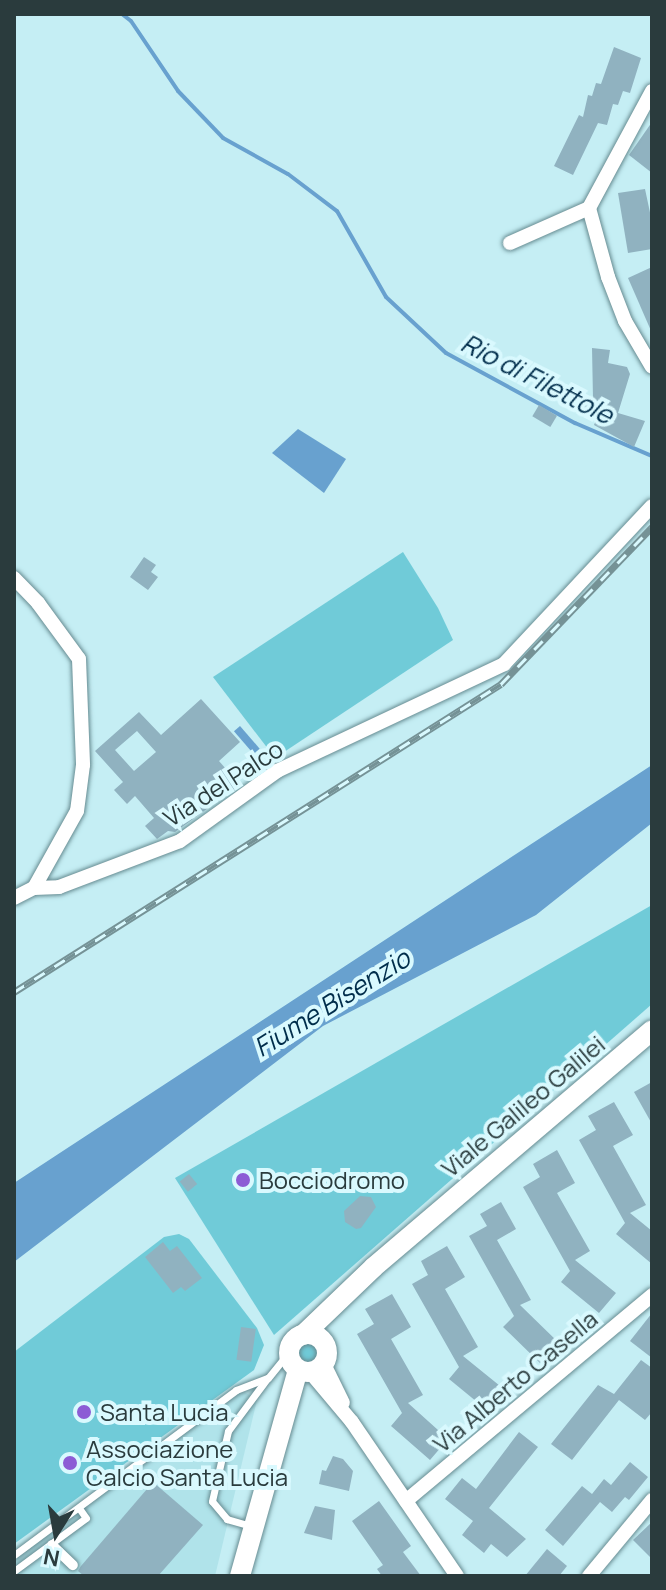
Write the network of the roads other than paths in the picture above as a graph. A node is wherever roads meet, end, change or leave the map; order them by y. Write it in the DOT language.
graph roads {
  1 [pos="652,91"];
  2 [pos="589,208"];
  3 [pos="510,243"];
  4 [pos="652,367"];
  5 [pos="652,506"];
  6 [pos="14,578"];
  7 [pos="34,888"];
  8 [pos="14,898"];
  9 [pos="652,1030"];
  10 [pos="355,1285"];
  11 [pos="652,1295"];
  12 [pos="306,1361"];
  13 [pos="268,1378"];
  14 [pos="652,1500"];
  15 [pos="406,1501"];
  16 [pos="79,1508"];
  17 [pos="254,1527"];
  18 [pos="52,1545"];
  19 [pos="14,1555"];
  20 [pos="73,1565"];
  21 [pos="14,1571"];
  22 [pos="240,1576"];
  23 [pos="457,1576"];
  24 [pos="589,1576"];
  1 -- 2 [label="street"];
  2 -- 3 [label="street"];
  2 -- 4 [label="street"];
  5 -- 7 [label="street, Via del Palco"];
  6 -- 7 [label="street"];
  7 -- 8 [label="street, Via del Palco"];
  9 -- 10 [label="main road, Viale Galileo Galilei"];
  10 -- 12 [label="main road, Viale Galileo Galilei"];
  10 -- 12 [label="main road, Viale Galileo Galilei"];
  11 -- 15 [label="street, Via Alberto Casella"];
  12 -- 13 [label="lane"];
  12 -- 15 [label="street"];
  12 -- 17 [label="main road, Viale Galileo Galilei"];
  13 -- 16 [label="lane"];
  13 -- 17 [label="lane"];
  14 -- 24 [label="street"];
  15 -- 23 [label="street"];
  16 -- 18 [label="lane"];
  16 -- 19 [label="lane"];
  17 -- 22 [label="main road, Viale Galileo Galilei"];
  18 -- 20 [label="street"];
  18 -- 21 [label="lane"];
}
